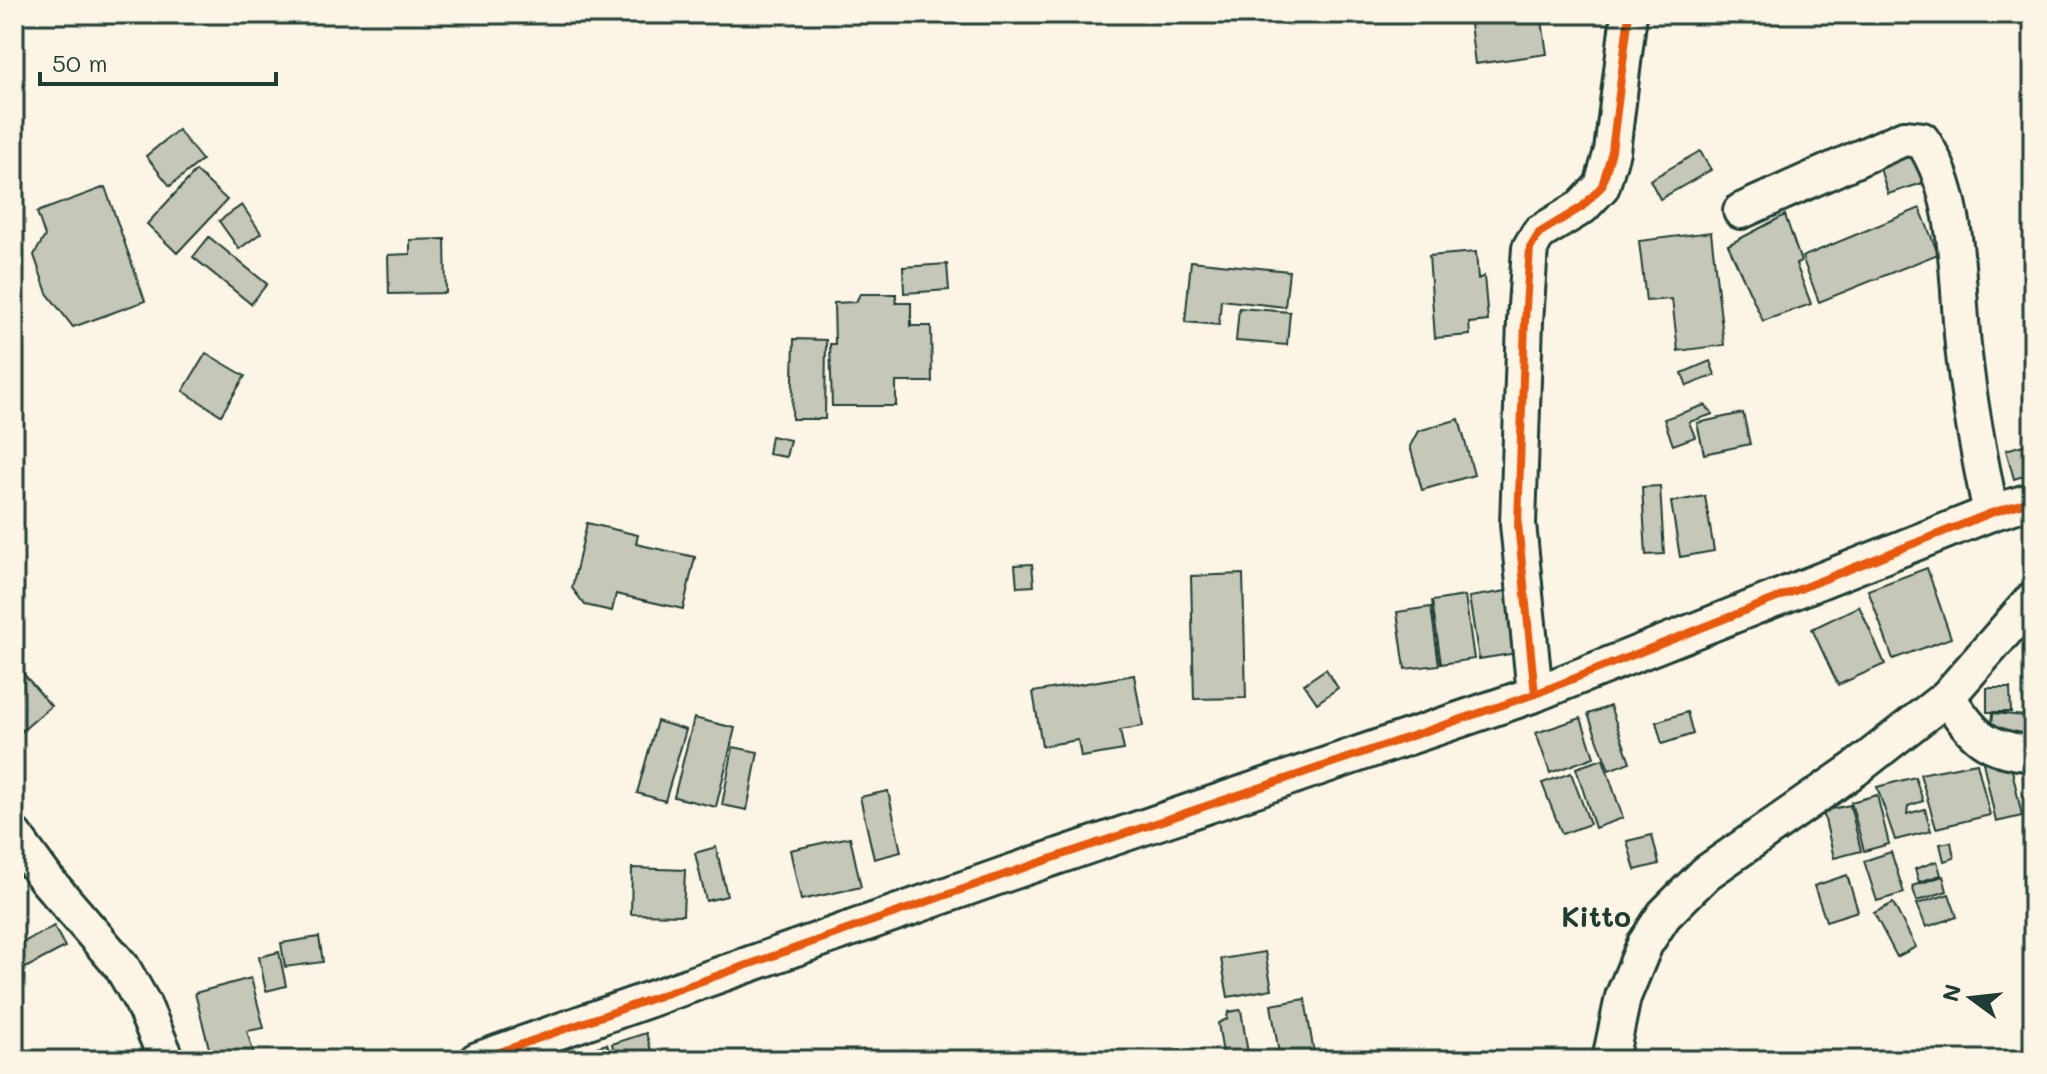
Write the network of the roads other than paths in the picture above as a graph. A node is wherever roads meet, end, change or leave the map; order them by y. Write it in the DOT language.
graph roads {
  1 [pos="1636,18"];
  2 [pos="1741,211"];
  3 [pos="2033,500"];
  4 [pos="1991,513"];
  5 [pos="2033,599"];
  6 [pos="1535,694"];
  7 [pos="1947,697"];
  8 [pos="2033,754"];
  9 [pos="14,835"];
  10 [pos="167,1060"];
  11 [pos="477,1060"];
  12 [pos="1610,1060"];
  1 -- 6 [label="street"];
  2 -- 4 [label="street"];
  3 -- 4 [label="street"];
  4 -- 6 [label="street"];
  5 -- 7 [label="street"];
  6 -- 11 [label="street"];
  7 -- 8 [label="street"];
  7 -- 12 [label="street"];
  9 -- 10 [label="street"];
}
